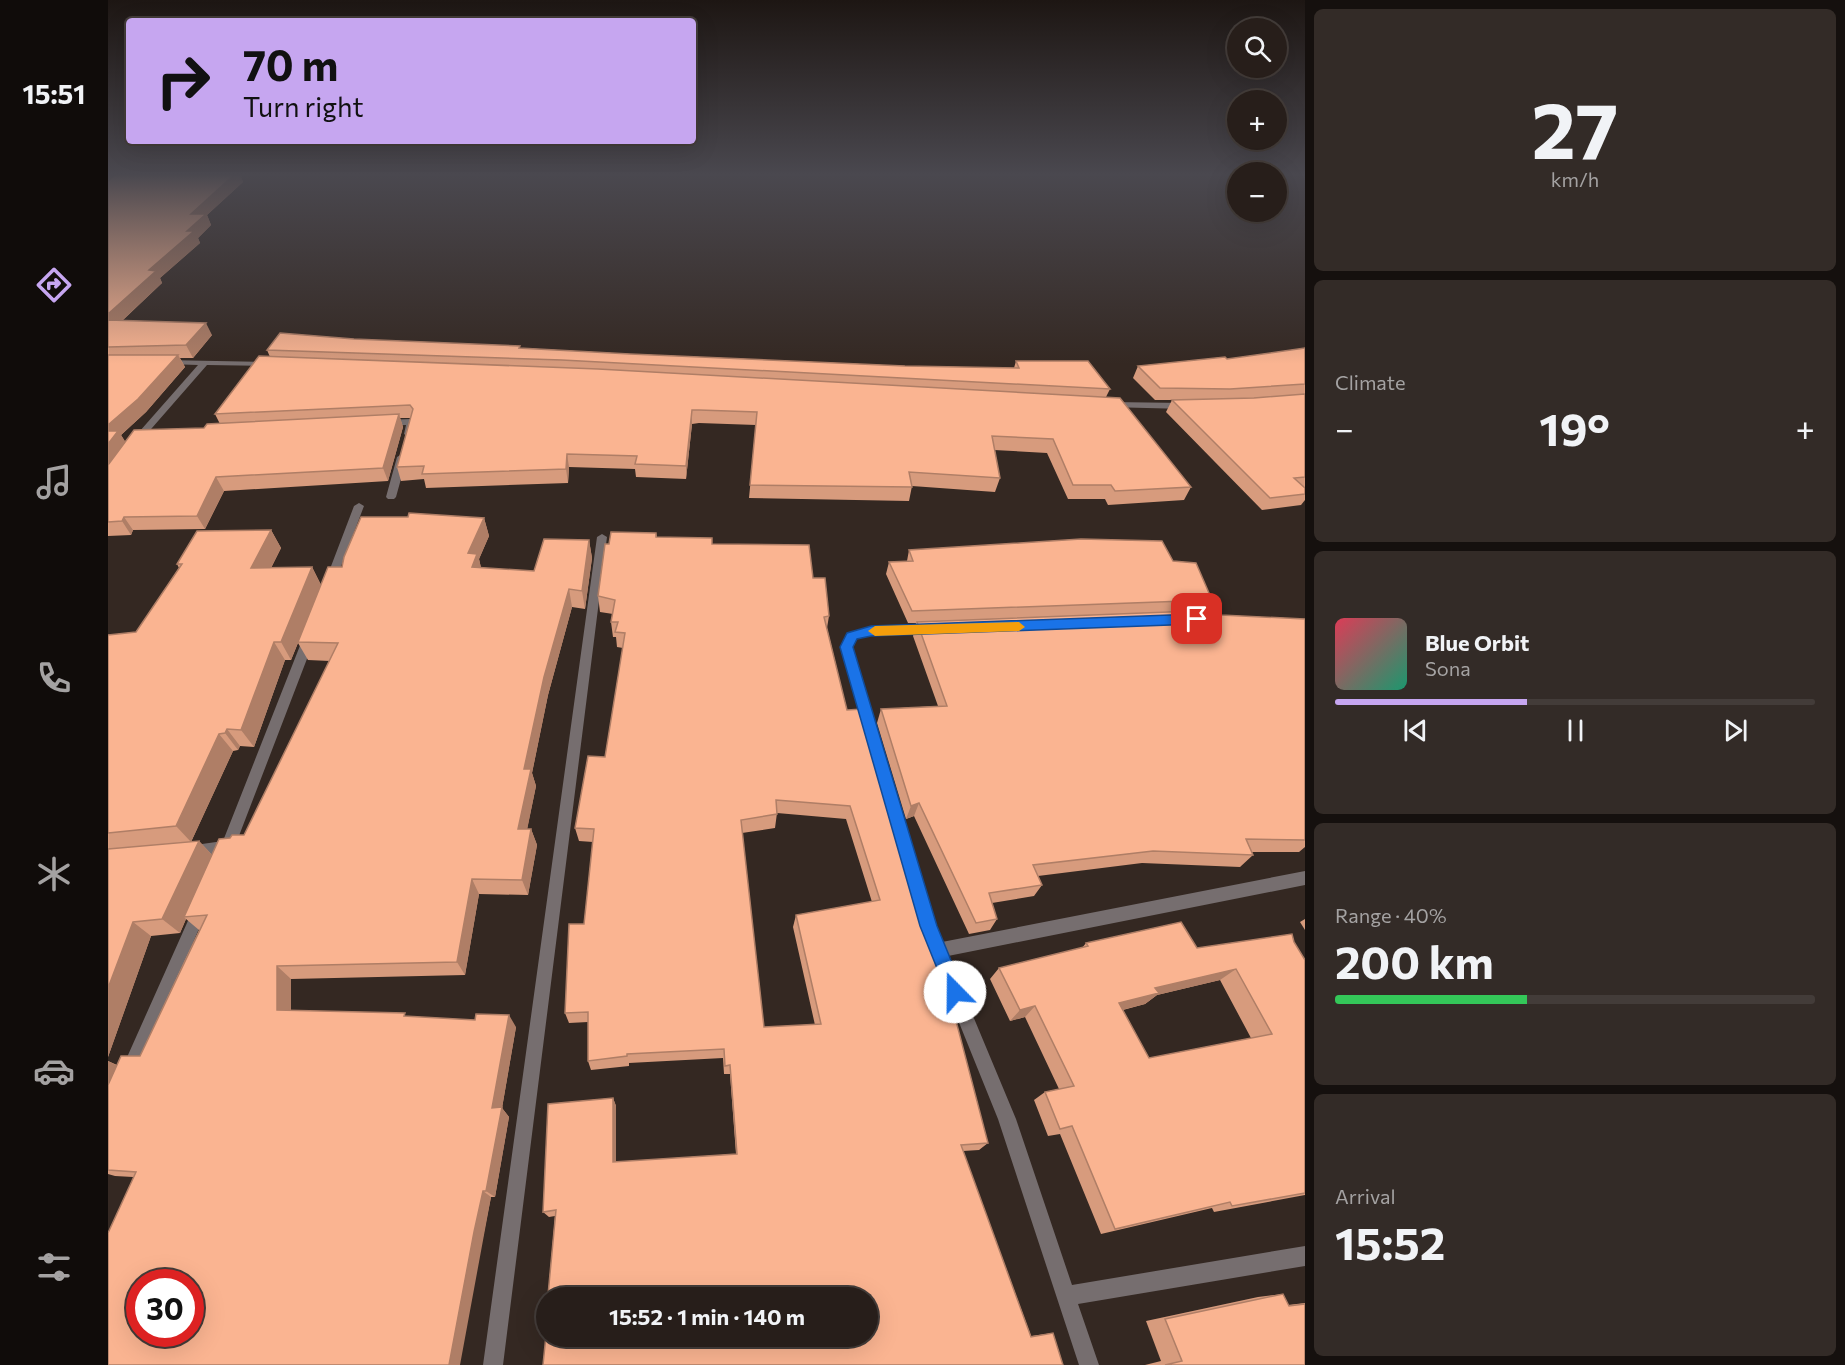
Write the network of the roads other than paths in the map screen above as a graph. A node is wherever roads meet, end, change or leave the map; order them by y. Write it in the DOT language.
graph roads {
  1 [pos="205,362"];
  2 [pos="151,363"];
  3 [pos="277,365"];
  4 [pos="1098,404"];
  5 [pos="1198,406"];
  6 [pos="375,423"];
  7 [pos="151,435"];
  8 [pos="140,436"];
  9 [pos="127,453"];
  10 [pos="391,496"];
  11 [pos="359,506"];
  12 [pos="602,537"];
  13 [pos="324,597"];
  14 [pos="940,629"];
  15 [pos="312,630"];
  16 [pos="228,847"];
  17 [pos="174,852"];
  18 [pos="219,868"];
  19 [pos="1305,878"];
  20 [pos="204,901"];
  21 [pos="938,950"];
  22 [pos="122,1086"];
  23 [pos="1305,1256"];
  24 [pos="1066,1296"];
  25 [pos="493,1365"];
  26 [pos="1089,1365"];
  1 -- 2 [label="street"];
  1 -- 3 [label="street"];
  1 -- 8 [label="street"];
  4 -- 5 [label="street"];
  6 -- 10 [label="street"];
  7 -- 8 [label="street"];
  8 -- 9 [label="street"];
  11 -- 13 [label="street"];
  12 -- 25 [label="street"];
  14 -- 21 [label="street"];
  15 -- 16 [label="street"];
  16 -- 17 [label="street"];
  16 -- 18 [label="street"];
  19 -- 21 [label="street"];
  20 -- 22 [label="street"];
  21 -- 24 [label="street"];
  23 -- 24 [label="street"];
  24 -- 26 [label="street"];
}
